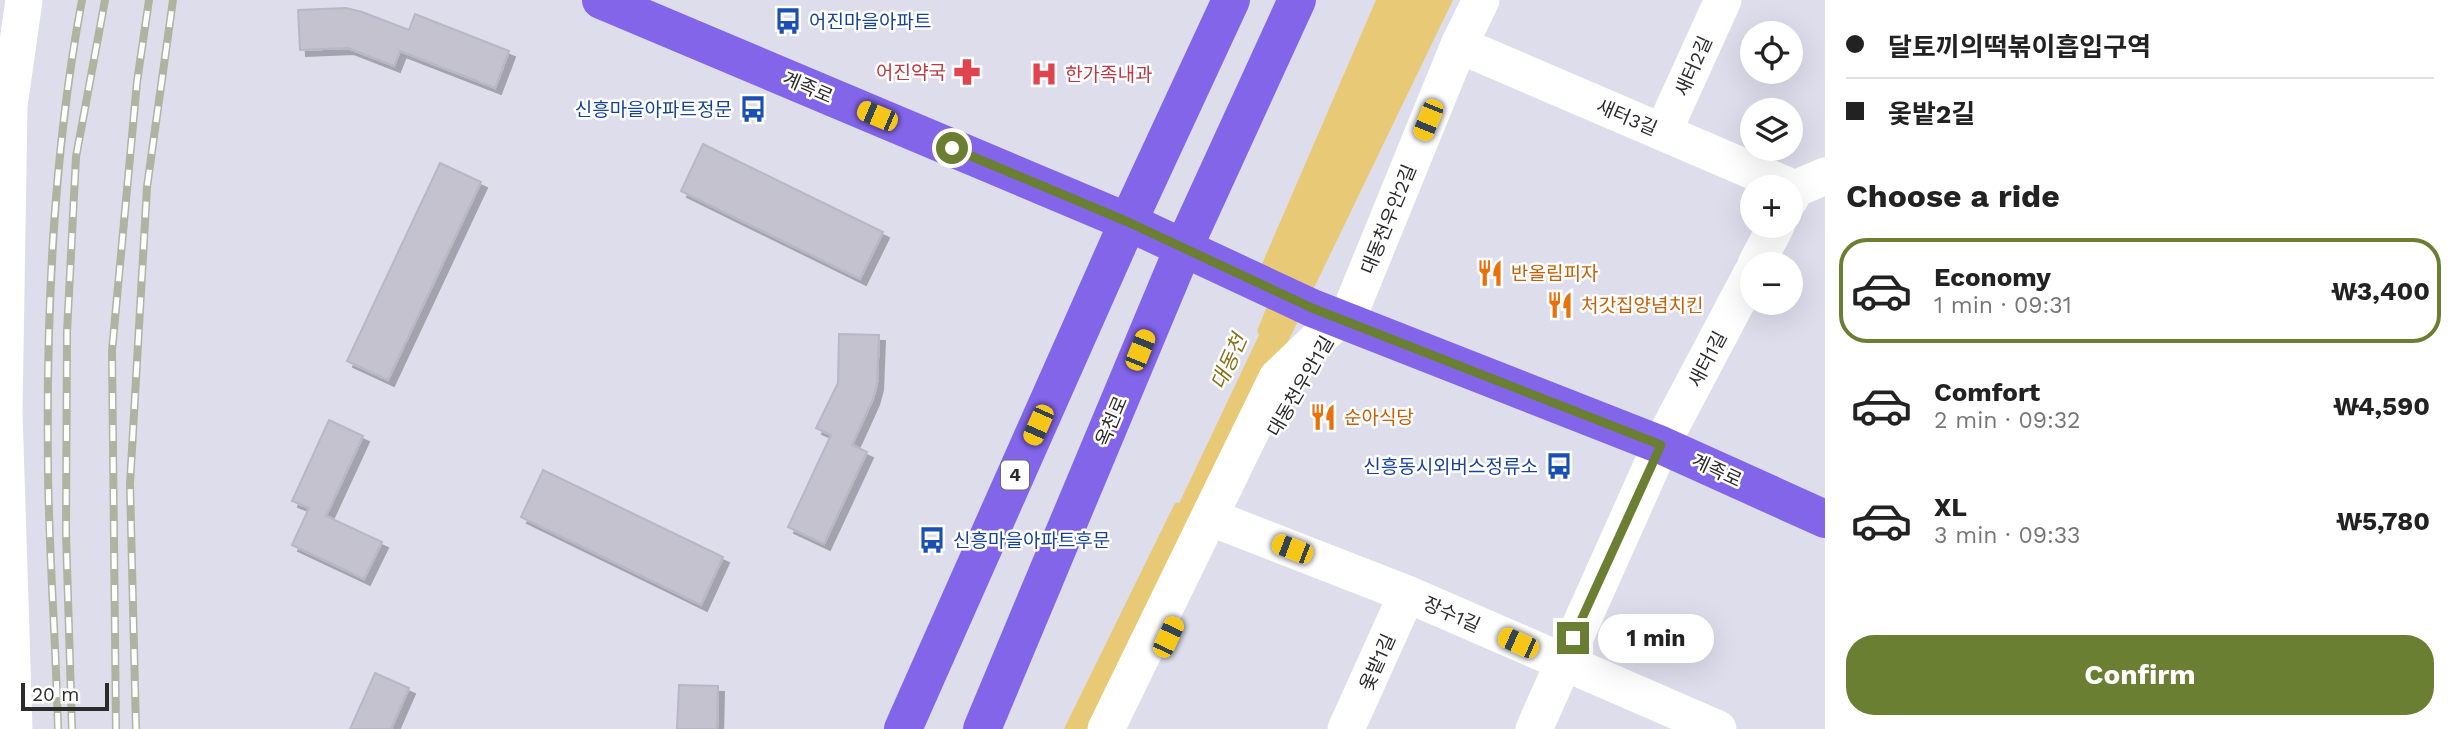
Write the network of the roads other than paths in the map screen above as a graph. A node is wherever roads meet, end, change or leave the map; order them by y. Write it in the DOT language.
graph roads {
  1 [pos="24,0"];
  2 [pos="601,0"];
  3 [pos="1231,0"];
  4 [pos="1297,0"];
  5 [pos="1481,0"];
  6 [pos="1723,0"];
  7 [pos="1459,44"];
  8 [pos="1663,132"];
  9 [pos="1804,188"];
  10 [pos="1128,222"];
  11 [pos="1182,249"];
  12 [pos="1740,295"];
  13 [pos="1332,316"];
  14 [pos="2,412"];
  15 [pos="1661,445"];
  16 [pos="1825,519"];
  17 [pos="1222,522"];
  18 [pos="1408,594"];
  19 [pos="1562,662"];
  20 [pos="14,729"];
  21 [pos="903,729"];
  22 [pos="982,729"];
  23 [pos="1106,729"];
  24 [pos="1125,729"];
  25 [pos="1346,729"];
  26 [pos="1534,729"];
  27 [pos="1718,729"];
  1 -- 14 [label="street"];
  2 -- 10 [label="main road, 계족로"];
  3 -- 10 [label="main road"];
  4 -- 11 [label="main road, 옥천로"];
  5 -- 7 [label="street, 대동천우안2길"];
  6 -- 8 [label="street, 새터2길"];
  7 -- 8 [label="street, 새터3길"];
  7 -- 13 [label="street, 대동천우안2길"];
  8 -- 9 [label="street, 새터3길"];
  10 -- 11 [label="main road, 계족로"];
  10 -- 21 [label="main road, 4"];
  11 -- 13 [label="main road, 계족로"];
  11 -- 22 [label="main road, 옥천로"];
  12 -- 15 [label="street, 새터1길"];
  13 -- 15 [label="main road, 계족로"];
  13 -- 17 [label="street, 대동천우안1길"];
  13 -- 23 [label="street, 대동천우안1길"];
  14 -- 20 [label="street"];
  15 -- 16 [label="main road, 계족로"];
  15 -- 19 [label="street, 새터1길"];
  17 -- 18 [label="street, 장수1길"];
  17 -- 24 [label="street, 대동천우안1길"];
  18 -- 19 [label="street, 장수1길"];
  18 -- 25 [label="street, 옻밭1길"];
  19 -- 26 [label="street, 새터1길"];
  19 -- 27 [label="street, 장수1길"];
}
